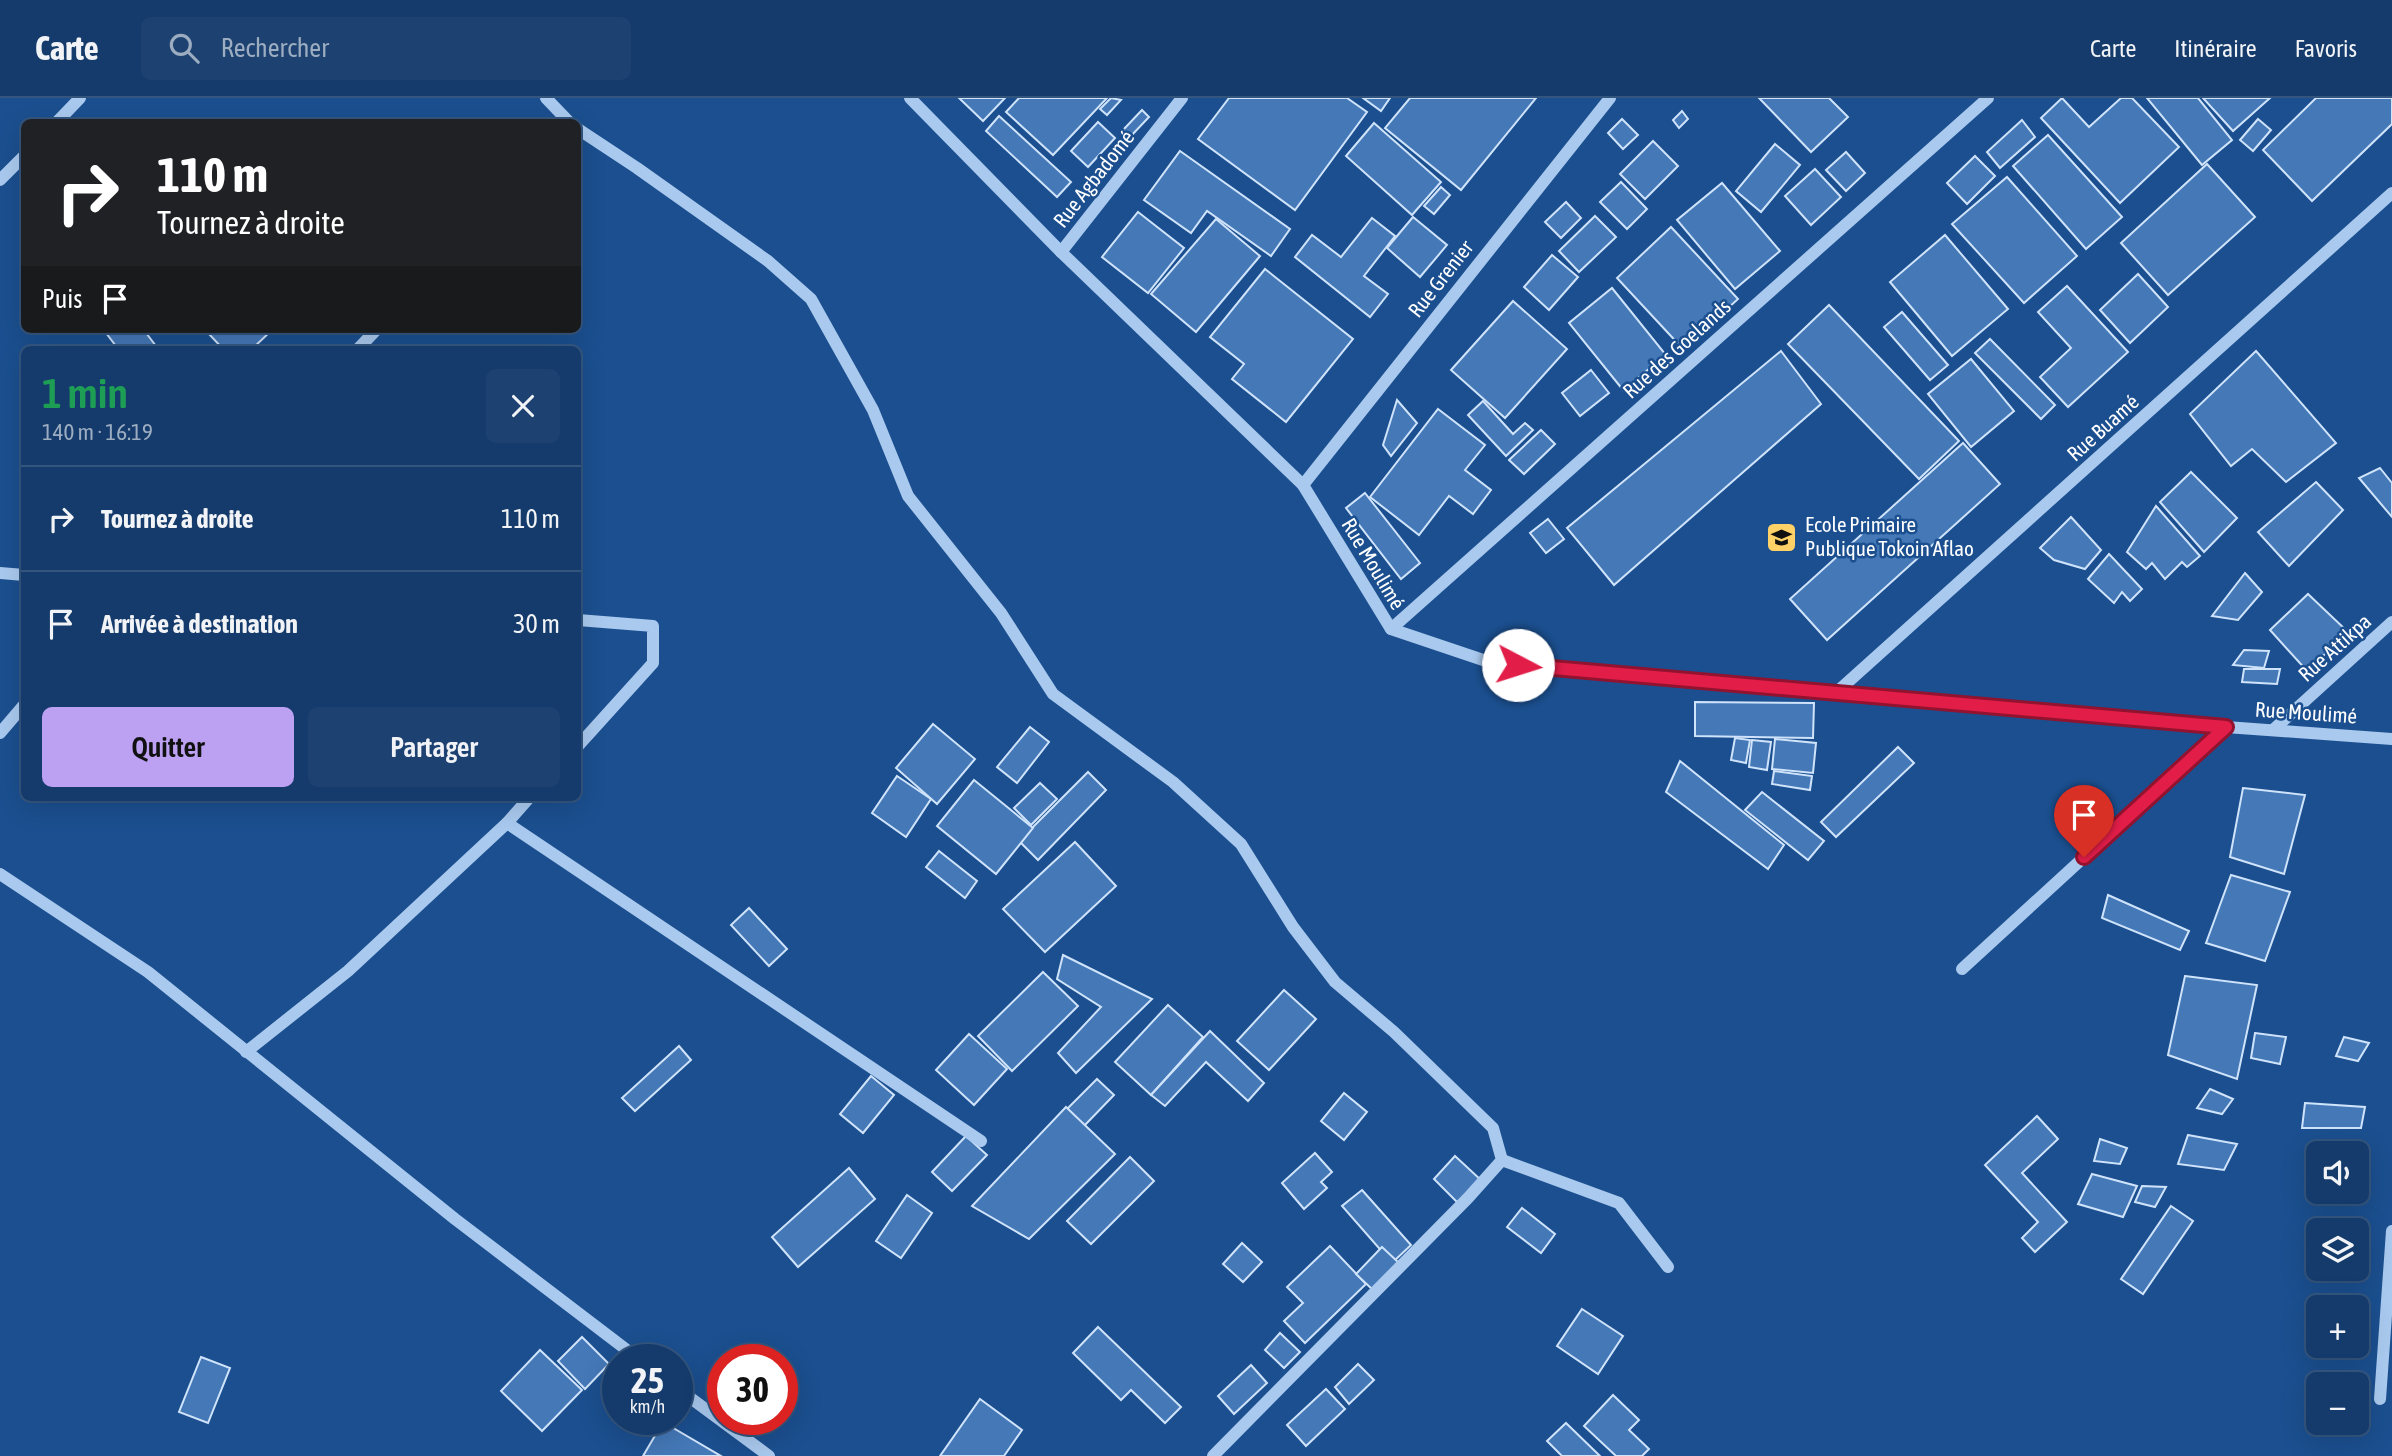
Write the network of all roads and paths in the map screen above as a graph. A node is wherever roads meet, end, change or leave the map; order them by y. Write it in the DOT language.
graph roads {
  1 [pos="80,98"];
  2 [pos="546,98"];
  3 [pos="911,98"];
  4 [pos="1182,98"];
  5 [pos="1610,98"];
  6 [pos="1989,98"];
  7 [pos="60,119"];
  8 [pos="566,119"];
  9 [pos="581,132"];
  10 [pos="21,159"];
  11 [pos="0,180"];
  12 [pos="2392,192"];
  13 [pos="1062,252"];
  14 [pos="373,333"];
  15 [pos="361,346"];
  16 [pos="1303,485"];
  17 [pos="0,573"];
  18 [pos="21,575"];
  19 [pos="581,620"];
  20 [pos="2392,622"];
  21 [pos="1391,629"];
  22 [pos="1838,691"];
  23 [pos="21,708"];
  24 [pos="2226,727"];
  25 [pos="2273,730"];
  26 [pos="0,733"];
  27 [pos="2392,739"];
  28 [pos="581,743"];
  29 [pos="526,801"];
  30 [pos="507,822"];
  31 [pos="0,874"];
  32 [pos="1962,969"];
  33 [pos="246,1052"];
  34 [pos="981,1141"];
  35 [pos="1502,1160"];
  36 [pos="2392,1230"];
  37 [pos="1668,1267"];
  38 [pos="619,1344"];
  39 [pos="2380,1399"];
  40 [pos="693,1400"];
  41 [pos="769,1456"];
  42 [pos="1213,1456"];
  1 -- 7 [label="street"];
  2 -- 8 [label="street"];
  3 -- 13 [label="street, Rue Moulimé"];
  4 -- 13 [label="street, Rue Agbadomé"];
  5 -- 16 [label="street, Rue Grenier"];
  6 -- 21 [label="street, Rue des Goelands"];
  9 -- 35 [label="street"];
  10 -- 11 [label="street"];
  12 -- 22 [label="street, Rue Buamé"];
  13 -- 16 [label="street, Rue Moulimé"];
  14 -- 15 [label="street"];
  16 -- 21 [label="street, Rue Moulimé"];
  17 -- 18 [label="street"];
  19 -- 28 [label="street"];
  20 -- 25 [label="street, Rue Attikpa"];
  21 -- 22 [label="street, Rue Moulimé"];
  22 -- 24 [label="street, Rue Moulimé"];
  23 -- 26 [label="street"];
  24 -- 25 [label="street, Rue Moulimé"];
  24 -- 32 [label="street"];
  25 -- 27 [label="street, Rue Moulimé"];
  29 -- 30 [label="street"];
  30 -- 33 [label="street"];
  30 -- 34 [label="street"];
  31 -- 33 [label="street"];
  33 -- 38 [label="street"];
  35 -- 37 [label="street"];
  35 -- 42 [label="street"];
  36 -- 39 [label="street"];
  40 -- 41 [label="street"];
}
